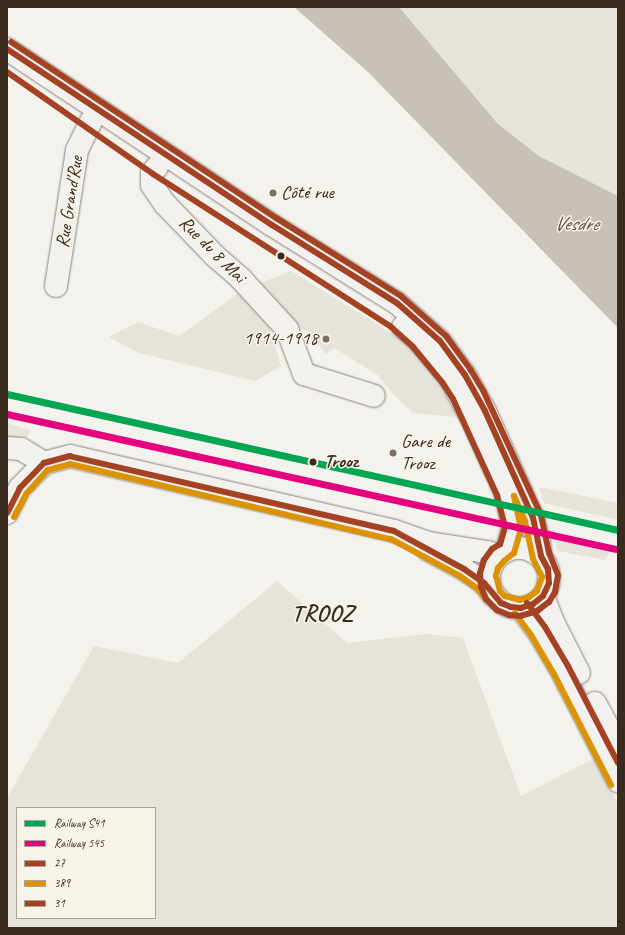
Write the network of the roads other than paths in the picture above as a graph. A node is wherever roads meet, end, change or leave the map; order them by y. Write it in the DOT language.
graph roads {
  1 [pos="7,49"];
  2 [pos="7,62"];
  3 [pos="90,121"];
  4 [pos="157,167"];
  5 [pos="56,286"];
  6 [pos="374,396"];
  7 [pos="7,448"];
  8 [pos="44,463"];
  9 [pos="7,513"];
  10 [pos="394,531"];
  11 [pos="502,552"];
  12 [pos="541,556"];
  13 [pos="493,595"];
  14 [pos="543,596"];
  15 [pos="521,608"];
  16 [pos="618,746"];
  17 [pos="618,781"];
  1 -- 12 [label="main road"];
  2 -- 3 [label="main road"];
  3 -- 4 [label="main road"];
  3 -- 5 [label="main road, Rue Grand'Rue"];
  4 -- 6 [label="main road, Rue du 8 Mai"];
  4 -- 11 [label="main road"];
  7 -- 8 [label="main road"];
  8 -- 9 [label="main road"];
  8 -- 10 [label="main road"];
  10 -- 11 [label="main road"];
  10 -- 13 [label="main road"];
  11 -- 12 [label="main road"];
  11 -- 13 [label="main road"];
  12 -- 14 [label="main road"];
  13 -- 15 [label="main road"];
  14 -- 15 [label="main road"];
  14 -- 16 [label="main road"];
  15 -- 17 [label="main road"];
}
